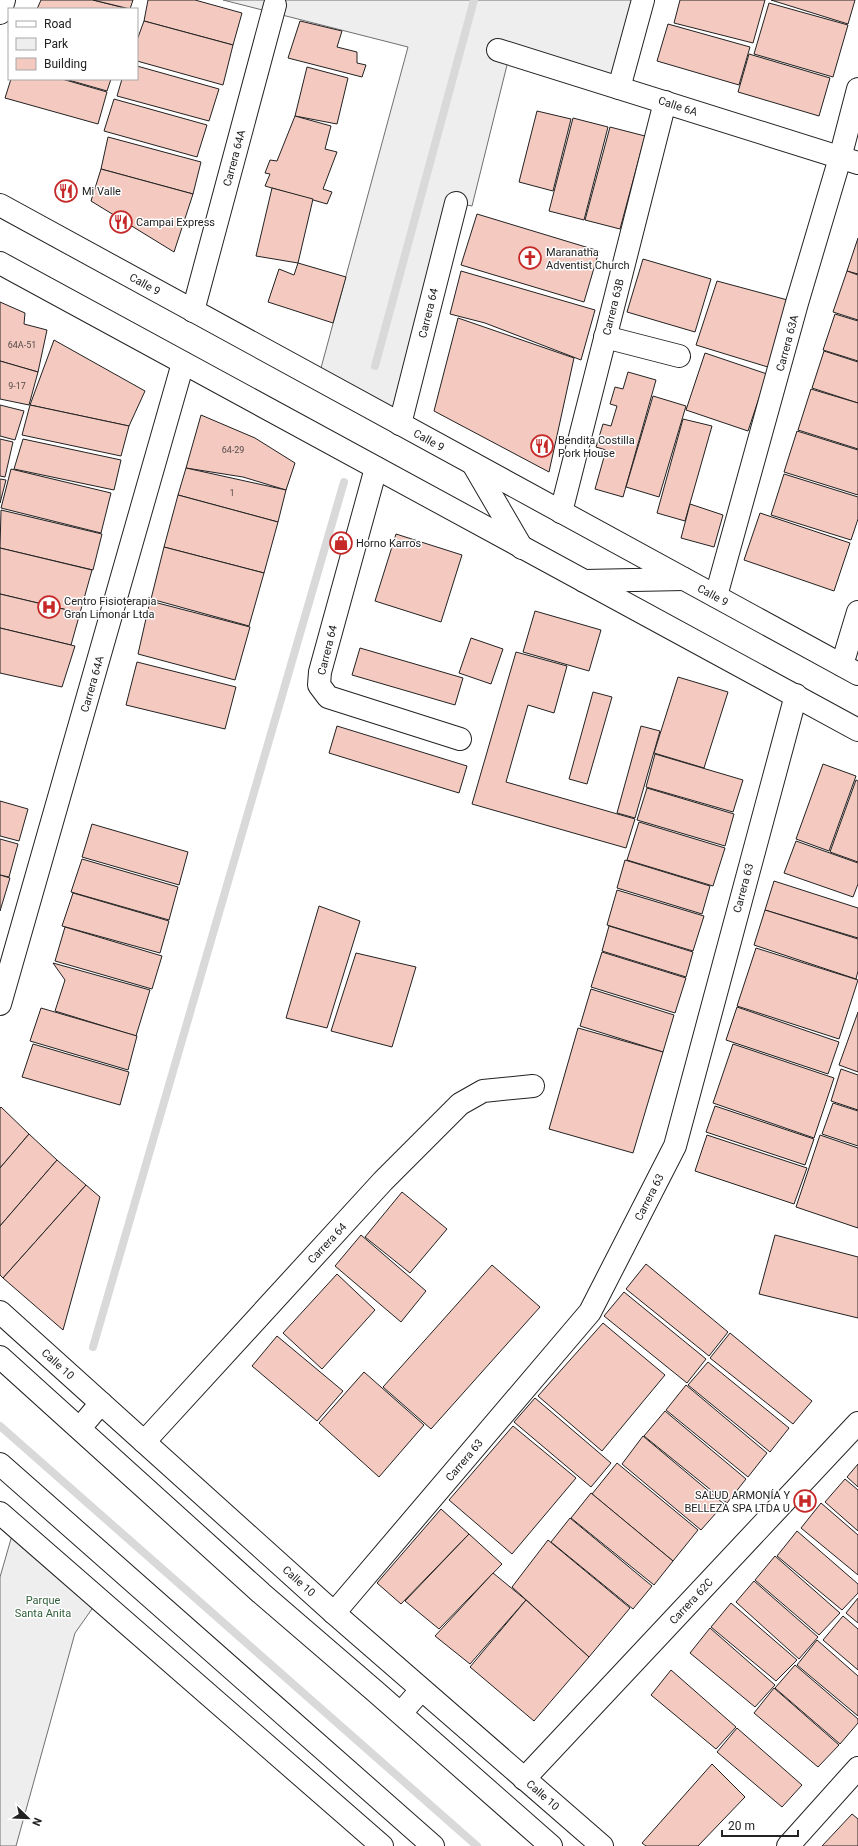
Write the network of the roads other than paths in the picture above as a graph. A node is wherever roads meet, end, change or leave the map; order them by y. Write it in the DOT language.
graph roads {
  1 [pos="4,0"];
  2 [pos="643,0"];
  3 [pos="275,5"];
  4 [pos="0,13"];
  5 [pos="498,50"];
  6 [pos="619,88"];
  7 [pos="858,89"];
  8 [pos="665,102"];
  9 [pos="849,161"];
  10 [pos="456,203"];
  11 [pos="0,205"];
  12 [pos="0,264"];
  13 [pos="193,311"];
  14 [pos="605,337"];
  15 [pos="679,356"];
  16 [pos="184,363"];
  17 [pos="400,424"];
  18 [pos="473,464"];
  19 [pos="376,468"];
  20 [pos="561,512"];
  21 [pos="522,548"];
  22 [pos="684,579"];
  23 [pos="583,581"];
  24 [pos="716,596"];
  25 [pos="858,612"];
  26 [pos="850,670"];
  27 [pos="796,695"];
  28 [pos="858,730"];
  29 [pos="460,739"];
  30 [pos="0,1004"];
  31 [pos="533,1086"];
  32 [pos="0,1312"];
  33 [pos="0,1357"];
  34 [pos="101,1403"];
  35 [pos="858,1423"];
  36 [pos="80,1428"];
  37 [pos="144,1442"];
  38 [pos="0,1464"];
  39 [pos="0,1512"];
  40 [pos="334,1613"];
  41 [pos="421,1690"];
  42 [pos="401,1713"];
  43 [pos="858,1768"];
  44 [pos="524,1779"];
  45 [pos="382,1846"];
  46 [pos="433,1846"];
  47 [pos="551,1846"];
  48 [pos="602,1846"];
  49 [pos="788,1846"];
  1 -- 4 [label="street"];
  2 -- 6 [label="street"];
  3 -- 13 [label="street, Carrera 64A"];
  5 -- 6 [label="street, Calle 6A"];
  6 -- 8 [label="street, Calle 6A"];
  7 -- 9 [label="street, Carrera 63A"];
  8 -- 9 [label="street, Calle 6A"];
  8 -- 14 [label="street, Carrera 63B"];
  9 -- 24 [label="street, Carrera 63A"];
  10 -- 17 [label="street, Carrera 64"];
  11 -- 13 [label="street, Calle 9"];
  12 -- 16 [label="street"];
  13 -- 17 [label="street, Calle 9"];
  14 -- 15 [label="street"];
  14 -- 20 [label="street, Carrera 63B"];
  16 -- 19 [label="street"];
  16 -- 30 [label="street, Carrera 64A"];
  17 -- 18 [label="street, Calle 9"];
  18 -- 20 [label="street, Calle 9"];
  18 -- 21 [label="street"];
  19 -- 21 [label="street"];
  19 -- 29 [label="street, Carrera 64"];
  20 -- 22 [label="street, Calle 9"];
  21 -- 23 [label="street"];
  22 -- 23 [label="street"];
  22 -- 24 [label="street, Calle 9"];
  23 -- 27 [label="street"];
  24 -- 26 [label="street, Calle 9"];
  25 -- 26 [label="street"];
  27 -- 28 [label="street"];
  27 -- 40 [label="street, Carrera 63"];
  31 -- 37 [label="street, Carrera 64"];
  32 -- 34 [label="street, Calle 10"];
  33 -- 36 [label="street"];
  34 -- 36 [label="street"];
  34 -- 37 [label="street, Calle 10"];
  35 -- 44 [label="street, Carrera 62C"];
  36 -- 42 [label="street"];
  37 -- 40 [label="street, Calle 10"];
  38 -- 46 [label="street"];
  39 -- 45 [label="street"];
  40 -- 41 [label="street, Calle 10"];
  41 -- 42 [label="street"];
  41 -- 44 [label="street, Calle 10"];
  42 -- 47 [label="street"];
  43 -- 49 [label="street"];
  44 -- 48 [label="street, Calle 10"];
}
